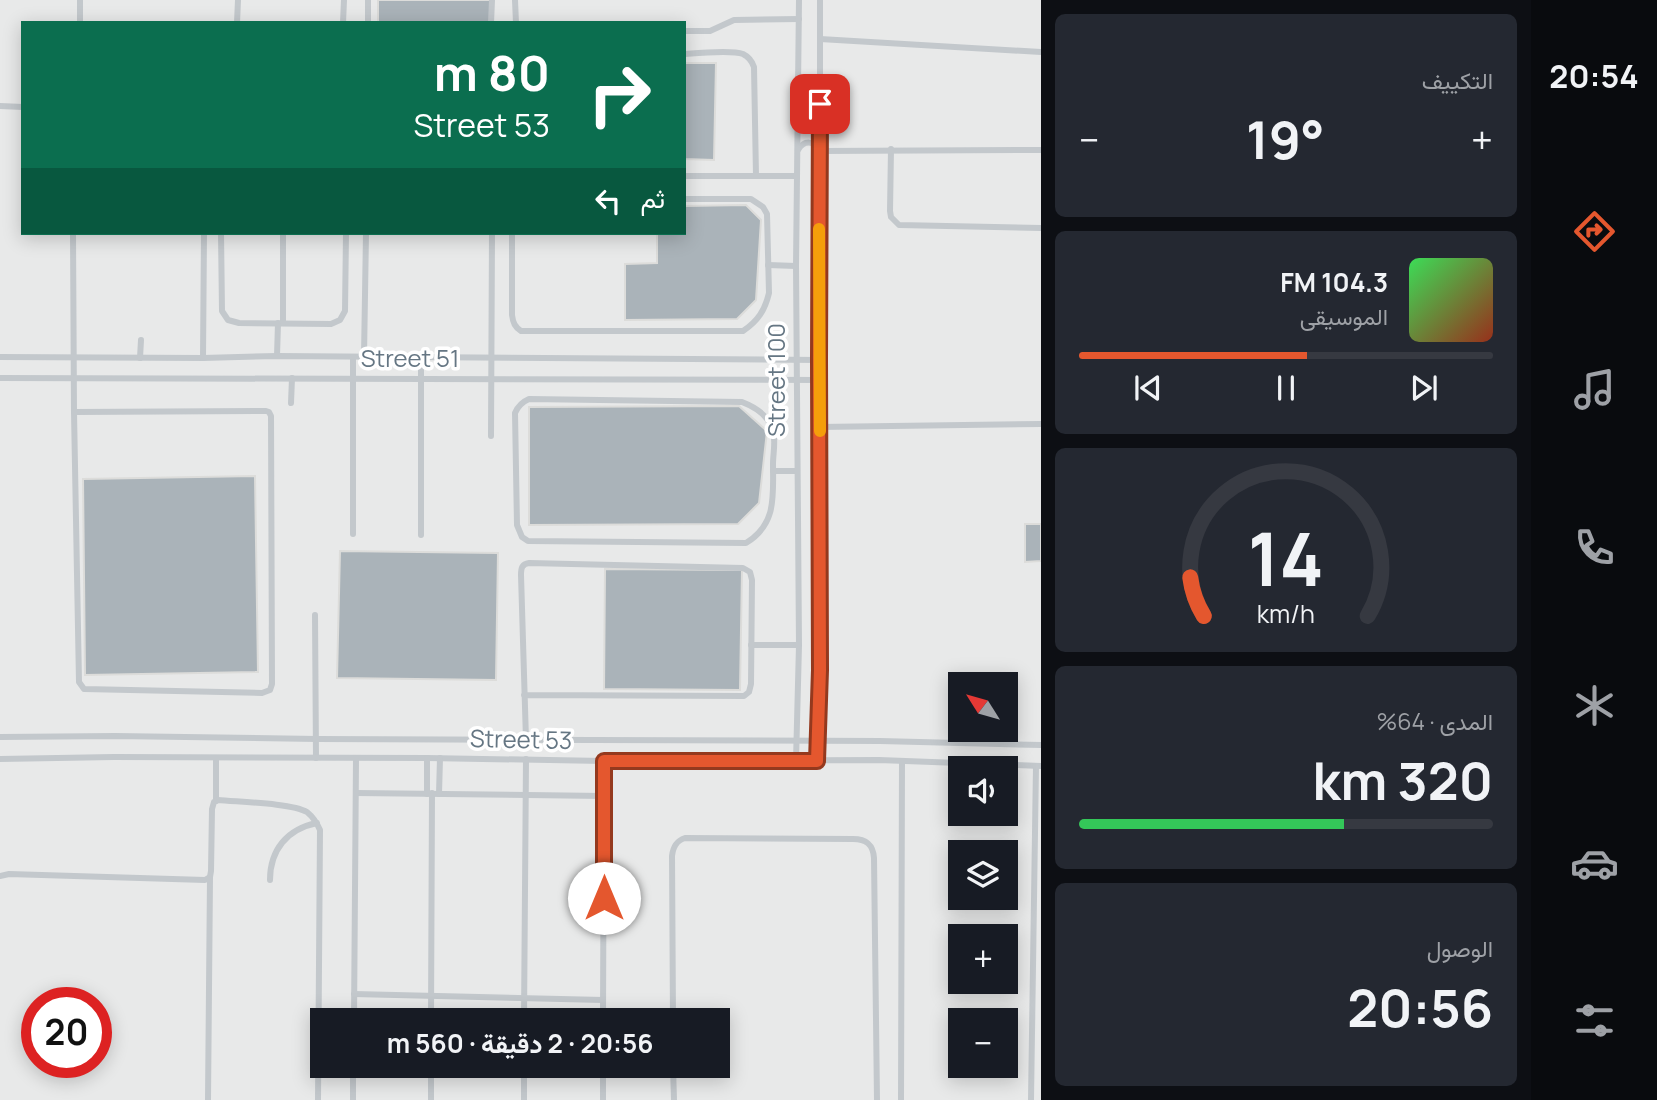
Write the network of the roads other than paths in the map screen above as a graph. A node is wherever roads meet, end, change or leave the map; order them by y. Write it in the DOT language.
graph roads {
  1 [pos="80,0"];
  2 [pos="238,0"];
  3 [pos="344,0"];
  4 [pos="368,0"];
  5 [pos="492,0"];
  6 [pos="515,0"];
  7 [pos="799,0"];
  8 [pos="820,0"];
  9 [pos="799,19"];
  10 [pos="80,21"];
  11 [pos="237,21"];
  12 [pos="343,21"];
  13 [pos="368,21"];
  14 [pos="491,21"];
  15 [pos="516,21"];
  16 [pos="686,31"];
  17 [pos="820,39"];
  18 [pos="1041,52"];
  19 [pos="686,54"];
  20 [pos="798,104"];
  21 [pos="820,104"];
  22 [pos="0,106"];
  23 [pos="21,107"];
  24 [pos="891,149"];
  25 [pos="820,150"];
  26 [pos="1041,150"];
  27 [pos="798,151"];
  28 [pos="686,176"];
  29 [pos="756,176"];
  30 [pos="797,177"];
  31 [pos="686,200"];
  32 [pos="1041,228"];
  33 [pos="73,235"];
  34 [pos="204,235"];
  35 [pos="221,235"];
  36 [pos="283,235"];
  37 [pos="346,235"];
  38 [pos="366,235"];
  39 [pos="492,235"];
  40 [pos="512,235"];
  41 [pos="768,265"];
  42 [pos="796,266"];
  43 [pos="280,323"];
  44 [pos="141,340"];
  45 [pos="277,356"];
  46 [pos="0,357"];
  47 [pos="73,357"];
  48 [pos="353,357"];
  49 [pos="364,357"];
  50 [pos="140,358"];
  51 [pos="203,358"];
  52 [pos="421,358"];
  53 [pos="493,358"];
  54 [pos="819,360"];
  55 [pos="797,361"];
  56 [pos="0,378"];
  57 [pos="73,378"];
  58 [pos="292,378"];
  59 [pos="353,378"];
  60 [pos="421,379"];
  61 [pos="492,379"];
  62 [pos="819,380"];
  63 [pos="797,381"];
  64 [pos="291,402"];
  65 [pos="74,412"];
  66 [pos="1041,425"];
  67 [pos="820,427"];
  68 [pos="491,436"];
  69 [pos="773,471"];
  70 [pos="797,471"];
  71 [pos="353,534"];
  72 [pos="421,535"];
  73 [pos="315,615"];
  74 [pos="751,645"];
  75 [pos="799,645"];
  76 [pos="524,695"];
  77 [pos="0,737"];
  78 [pos="317,740"];
  79 [pos="526,740"];
  80 [pos="796,741"];
  81 [pos="817,741"];
  82 [pos="1041,746"];
  83 [pos="216,758"];
  84 [pos="316,758"];
  85 [pos="427,758"];
  86 [pos="440,758"];
  87 [pos="0,759"];
  88 [pos="356,759"];
  89 [pos="526,759"];
  90 [pos="604,761"];
  91 [pos="796,761"];
  92 [pos="817,761"];
  93 [pos="902,761"];
  94 [pos="1039,766"];
  95 [pos="356,793"];
  96 [pos="433,794"];
  97 [pos="525,794"];
  98 [pos="604,796"];
  99 [pos="216,801"];
  100 [pos="1038,807"];
  101 [pos="317,822"];
  102 [pos="0,876"];
  103 [pos="210,877"];
  104 [pos="270,880"];
  105 [pos="354,994"];
  106 [pos="431,996"];
  107 [pos="524,998"];
  108 [pos="603,1000"];
  109 [pos="354,1008"];
  110 [pos="431,1008"];
  111 [pos="524,1008"];
  112 [pos="603,1008"];
  113 [pos="673,1008"];
  114 [pos="353,1078"];
  115 [pos="431,1078"];
  116 [pos="524,1078"];
  117 [pos="603,1078"];
  118 [pos="673,1078"];
  119 [pos="208,1100"];
  120 [pos="318,1100"];
  121 [pos="353,1100"];
  122 [pos="431,1100"];
  123 [pos="524,1100"];
  124 [pos="603,1100"];
  125 [pos="674,1100"];
  126 [pos="877,1100"];
  127 [pos="901,1100"];
  128 [pos="1031,1100"];
  1 -- 10 [label="lane"];
  2 -- 11 [label="lane"];
  3 -- 12 [label="lane"];
  4 -- 13 [label="lane"];
  5 -- 14 [label="lane"];
  6 -- 15 [label="lane"];
  7 -- 9 [label="lane, Street 100"];
  8 -- 17 [label="lane, Street 100"];
  9 -- 16 [label="lane"];
  9 -- 20 [label="lane, Street 100"];
  17 -- 18 [label="lane"];
  17 -- 21 [label="lane, Street 100"];
  19 -- 29 [label="lane"];
  20 -- 21 [label="lane"];
  20 -- 27 [label="lane, Street 100"];
  21 -- 25 [label="lane, Street 100"];
  22 -- 23 [label="lane"];
  24 -- 25 [label="lane"];
  24 -- 26 [label="lane"];
  24 -- 32 [label="lane"];
  25 -- 27 [label="lane"];
  25 -- 54 [label="lane, Street 100"];
  27 -- 30 [label="lane, Street 100"];
  28 -- 29 [label="lane"];
  29 -- 30 [label="lane"];
  30 -- 42 [label="lane, Street 100"];
  31 -- 41 [label="lane"];
  33 -- 47 [label="lane"];
  34 -- 51 [label="lane"];
  35 -- 43 [label="lane"];
  36 -- 43 [label="lane"];
  37 -- 43 [label="lane"];
  38 -- 49 [label="lane"];
  39 -- 53 [label="lane"];
  40 -- 41 [label="lane"];
  41 -- 42 [label="lane"];
  42 -- 55 [label="lane, Street 100"];
  43 -- 45 [label="lane"];
  44 -- 50 [label="lane"];
  45 -- 48 [label="lane, Street 51"];
  45 -- 51 [label="lane, Street 51"];
  46 -- 47 [label="lane, Street 51"];
  47 -- 50 [label="lane, Street 51"];
  47 -- 57 [label="lane"];
  48 -- 49 [label="lane, Street 51"];
  48 -- 59 [label="lane"];
  49 -- 52 [label="lane, Street 51"];
  50 -- 51 [label="lane, Street 51"];
  52 -- 53 [label="lane, Street 51"];
  52 -- 60 [label="lane"];
  53 -- 55 [label="lane, Street 51"];
  53 -- 61 [label="lane"];
  54 -- 55 [label="lane, Street 51"];
  54 -- 62 [label="lane, Street 100"];
  55 -- 63 [label="lane, Street 100"];
  56 -- 57 [label="lane, Street 51"];
  57 -- 58 [label="lane, Street 51"];
  57 -- 65 [label="lane"];
  58 -- 59 [label="lane, Street 51"];
  58 -- 64 [label="lane"];
  59 -- 60 [label="lane, Street 51"];
  59 -- 71 [label="lane"];
  60 -- 61 [label="lane, Street 51"];
  60 -- 72 [label="lane"];
  61 -- 63 [label="lane, Street 51"];
  61 -- 68 [label="lane"];
  62 -- 63 [label="lane, Street 51"];
  62 -- 67 [label="lane, Street 100"];
  63 -- 70 [label="lane, Street 100"];
  65 -- 65 [label="lane"];
  66 -- 67 [label="lane"];
  67 -- 81 [label="lane, Street 100"];
  69 -- 69 [label="lane"];
  69 -- 70 [label="lane"];
  70 -- 75 [label="lane, Street 100"];
  73 -- 78 [label="lane"];
  74 -- 75 [label="lane"];
  74 -- 76 [label="lane"];
  74 -- 76 [label="lane"];
  75 -- 80 [label="lane, Street 100"];
  76 -- 79 [label="lane"];
  77 -- 78 [label="lane, Street 53"];
  78 -- 79 [label="lane, Street 53"];
  78 -- 84 [label="lane"];
  79 -- 80 [label="lane, Street 53"];
  80 -- 81 [label="lane, Street 53"];
  80 -- 91 [label="lane, Street 100"];
  81 -- 82 [label="lane, Street 53"];
  81 -- 92 [label="lane, Street 100"];
  83 -- 84 [label="lane, Street 53"];
  83 -- 87 [label="lane, Street 53"];
  83 -- 99 [label="lane"];
  84 -- 88 [label="lane, Street 53"];
  85 -- 86 [label="lane, Street 53"];
  85 -- 88 [label="lane, Street 53"];
  85 -- 96 [label="lane"];
  86 -- 89 [label="lane, Street 53"];
  86 -- 96 [label="lane"];
  88 -- 95 [label="lane"];
  89 -- 90 [label="lane, Street 53"];
  89 -- 97 [label="lane"];
  90 -- 91 [label="lane, Street 53"];
  90 -- 98 [label="lane"];
  91 -- 92 [label="lane, Street 53"];
  92 -- 93 [label="lane, Street 53"];
  93 -- 94 [label="lane, Street 53"];
  93 -- 127 [label="lane"];
  94 -- 100 [label="lane"];
  95 -- 96 [label="lane"];
  95 -- 105 [label="lane"];
  96 -- 97 [label="lane"];
  96 -- 106 [label="lane"];
  97 -- 98 [label="lane"];
  97 -- 107 [label="lane"];
  98 -- 108 [label="lane"];
  99 -- 101 [label="lane"];
  99 -- 103 [label="lane"];
  100 -- 128 [label="lane"];
  101 -- 104 [label="lane"];
  101 -- 120 [label="lane"];
  102 -- 103 [label="lane"];
  103 -- 119 [label="lane"];
  105 -- 106 [label="lane"];
  105 -- 109 [label="lane"];
  106 -- 107 [label="lane"];
  106 -- 110 [label="lane"];
  107 -- 108 [label="lane"];
  107 -- 111 [label="lane"];
  108 -- 112 [label="lane"];
  113 -- 126 [label="lane"];
  114 -- 121 [label="lane"];
  115 -- 122 [label="lane"];
  116 -- 123 [label="lane"];
  117 -- 124 [label="lane"];
  118 -- 125 [label="lane"];
}
